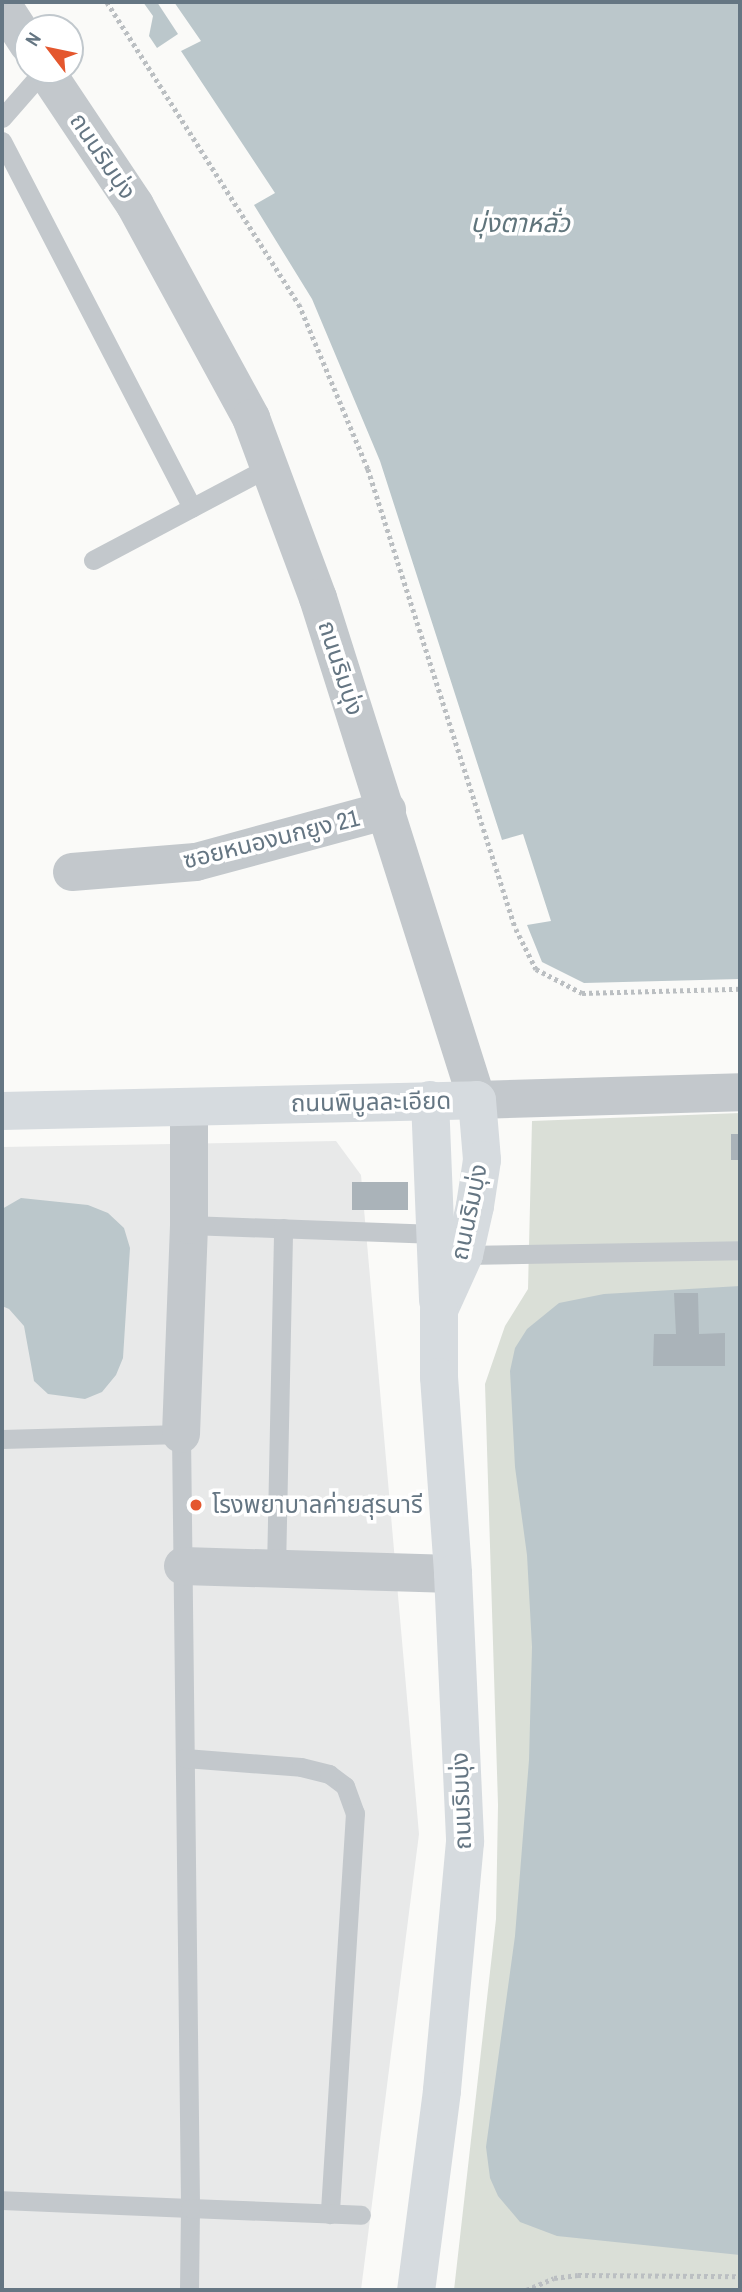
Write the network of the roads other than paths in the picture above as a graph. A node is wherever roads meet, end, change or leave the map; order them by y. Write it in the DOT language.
graph roads {
  1 [pos="2,4"];
  2 [pos="14,22"];
  3 [pos="32,84"];
  4 [pos="54,84"];
  5 [pos="2,118"];
  6 [pos="2,141"];
  7 [pos="269,467"];
  8 [pos="192,508"];
  9 [pos="93,560"];
  10 [pos="387,810"];
  11 [pos="72,872"];
  12 [pos="740,1092"];
  13 [pos="430,1100"];
  14 [pos="477,1100"];
  15 [pos="189,1107"];
  16 [pos="2,1111"];
  17 [pos="189,1224"];
  18 [pos="283,1228"];
  19 [pos="450,1244"];
  20 [pos="740,1250"];
  21 [pos="181,1434"];
  22 [pos="2,1439"];
  23 [pos="183,1566"];
  24 [pos="276,1569"];
  25 [pos="453,1574"];
  26 [pos="185,1758"];
  27 [pos="2,2200"];
  28 [pos="190,2208"];
  29 [pos="330,2214"];
  30 [pos="361,2215"];
  31 [pos="189,2290"];
  32 [pos="416,2290"];
  1 -- 2 [label="street"];
  3 -- 5 [label="lane"];
  4 -- 7 [label="street, ถนนริมบุ่ง"];
  6 -- 8 [label="lane"];
  7 -- 8 [label="lane"];
  7 -- 10 [label="street, ถนนริมบุ่ง"];
  8 -- 9 [label="lane"];
  10 -- 11 [label="street, ซอยหนองนกยูง 21"];
  10 -- 14 [label="street, ถนนริมบุ่ง"];
  12 -- 14 [label="street, ถนนพิบูลละเอียด"];
  13 -- 14 [label="main road, ถนนพิบูลละเอียด"];
  13 -- 15 [label="main road, ถนนพิบูลละเอียด"];
  13 -- 19 [label="main road, ถนนริมบุ่ง"];
  14 -- 19 [label="main road, ถนนริมบุ่ง"];
  15 -- 16 [label="main road, ถนนพิบูลละเอียด"];
  15 -- 17 [label="street"];
  17 -- 18 [label="lane"];
  17 -- 21 [label="street"];
  18 -- 19 [label="lane"];
  18 -- 24 [label="lane"];
  19 -- 20 [label="lane"];
  19 -- 25 [label="main road, ถนนริมบุ่ง"];
  21 -- 22 [label="lane"];
  21 -- 23 [label="lane"];
  23 -- 24 [label="street"];
  23 -- 26 [label="lane"];
  24 -- 25 [label="street"];
  25 -- 32 [label="main road, ถนนริมบุ่ง"];
  26 -- 28 [label="lane"];
  26 -- 29 [label="lane"];
  27 -- 28 [label="lane"];
  28 -- 29 [label="lane"];
  28 -- 31 [label="lane"];
  29 -- 30 [label="lane"];
}
